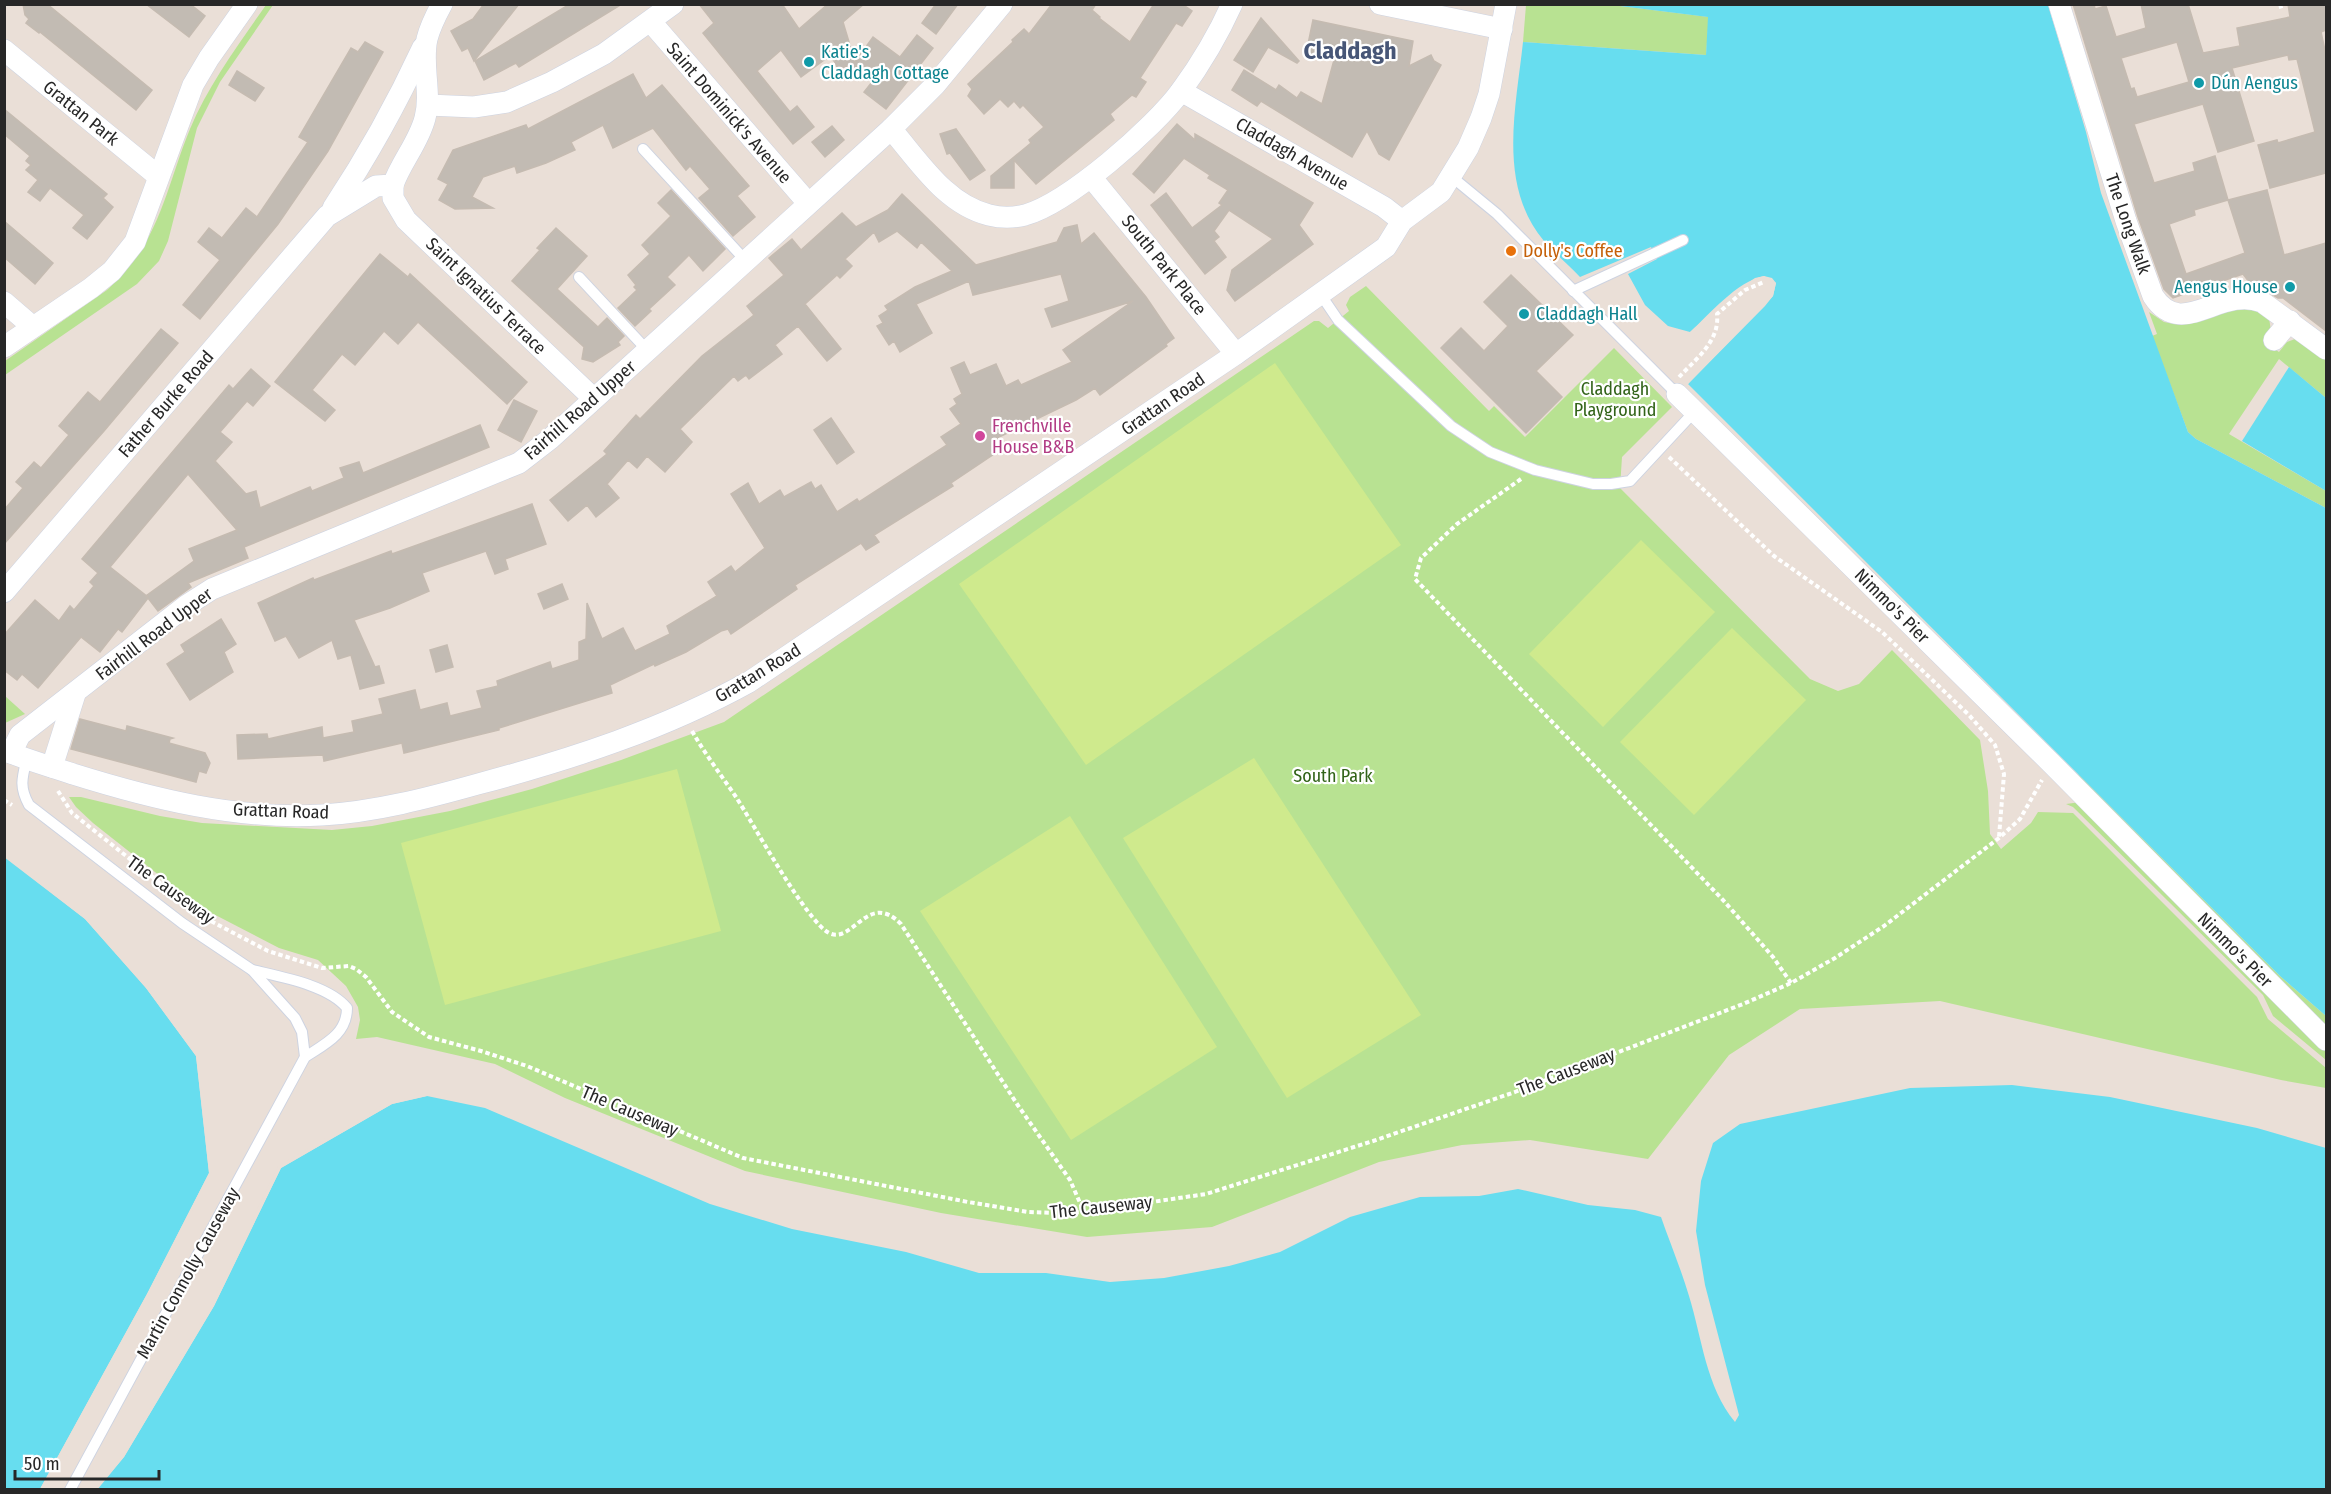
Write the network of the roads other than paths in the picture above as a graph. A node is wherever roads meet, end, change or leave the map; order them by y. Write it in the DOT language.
graph roads {
  1 [pos="247,4"];
  2 [pos="442,4"];
  3 [pos="673,4"];
  4 [pos="1002,4"];
  5 [pos="1232,4"];
  6 [pos="1380,4"];
  7 [pos="1506,4"];
  8 [pos="2059,4"];
  9 [pos="651,22"];
  10 [pos="1502,29"];
  11 [pos="426,41"];
  12 [pos="4,50"];
  13 [pos="1181,91"];
  14 [pos="428,105"];
  15 [pos="891,129"];
  16 [pos="643,149"];
  17 [pos="158,176"];
  18 [pos="1091,177"];
  19 [pos="1452,177"];
  20 [pos="393,186"];
  21 [pos="808,203"];
  22 [pos="327,216"];
  23 [pos="1402,221"];
  24 [pos="1683,240"];
  25 [pos="746,261"];
  26 [pos="579,277"];
  27 [pos="1573,291"];
  28 [pos="1321,295"];
  29 [pos="4,302"];
  30 [pos="2290,321"];
  31 [pos="33,327"];
  32 [pos="2274,340"];
  33 [pos="4,347"];
  34 [pos="2326,349"];
  35 [pos="647,350"];
  36 [pos="1236,354"];
  37 [pos="1673,390"];
  38 [pos="593,398"];
  39 [pos="1695,411"];
  40 [pos="4,592"];
  41 [pos="75,694"];
  42 [pos="14,753"];
  43 [pos="52,767"];
  44 [pos="252,970"];
  45 [pos="2326,1040"];
  46 [pos="305,1057"];
  47 [pos="70,1490"];
  1 -- 17 [label="street"];
  2 -- 11 [label="street, Father Burke Road"];
  3 -- 9 [label="street"];
  4 -- 15 [label="street, Fairhill Road Upper"];
  5 -- 13 [label="street"];
  6 -- 10 [label="street"];
  7 -- 10 [label="street"];
  8 -- 30 [label="street, The Long Walk"];
  9 -- 14 [label="street"];
  9 -- 21 [label="street, Saint Dominick's Avenue"];
  10 -- 19 [label="street"];
  11 -- 14 [label="street, Father Burke Road"];
  11 -- 22 [label="street, Father Burke Road"];
  12 -- 17 [label="street, Grattan Park"];
  13 -- 18 [label="street"];
  13 -- 23 [label="street, Claddagh Avenue"];
  14 -- 20 [label="street, Father Burke Road"];
  15 -- 18 [label="street"];
  15 -- 21 [label="street, Fairhill Road Upper"];
  16 -- 25 [label="lane"];
  17 -- 31 [label="street"];
  18 -- 36 [label="street, South Park Place"];
  19 -- 23 [label="street"];
  19 -- 27 [label="lane, Nimmo's Pier"];
  20 -- 22 [label="street, Father Burke Road"];
  20 -- 38 [label="street, Saint Ignatius Terrace"];
  21 -- 25 [label="street, Fairhill Road Upper"];
  22 -- 40 [label="street, Father Burke Road"];
  23 -- 28 [label="street, Grattan Road"];
  24 -- 27 [label="lane"];
  25 -- 35 [label="street, Fairhill Road Upper"];
  26 -- 35 [label="lane"];
  27 -- 37 [label="lane, Nimmo's Pier"];
  28 -- 36 [label="street, Grattan Road"];
  28 -- 39 [label="lane"];
  29 -- 31 [label="street"];
  30 -- 32 [label="street"];
  30 -- 34 [label="street, The Long Walk"];
  31 -- 33 [label="street"];
  35 -- 38 [label="street, Fairhill Road Upper"];
  36 -- 43 [label="street, Grattan Road"];
  37 -- 39 [label="street, Nimmo's Pier"];
  38 -- 41 [label="street, Fairhill Road Upper"];
  39 -- 45 [label="street, Nimmo's Pier"];
  41 -- 42 [label="street, Fairhill Road Upper"];
  41 -- 43 [label="street"];
  42 -- 43 [label="street, Grattan Road"];
  42 -- 44 [label="lane, Martin Connolly Causeway"];
  44 -- 46 [label="lane, Martin Connolly Causeway"];
  44 -- 46 [label="lane, Martin Connolly Causeway"];
  46 -- 47 [label="lane, Martin Connolly Causeway"];
}
